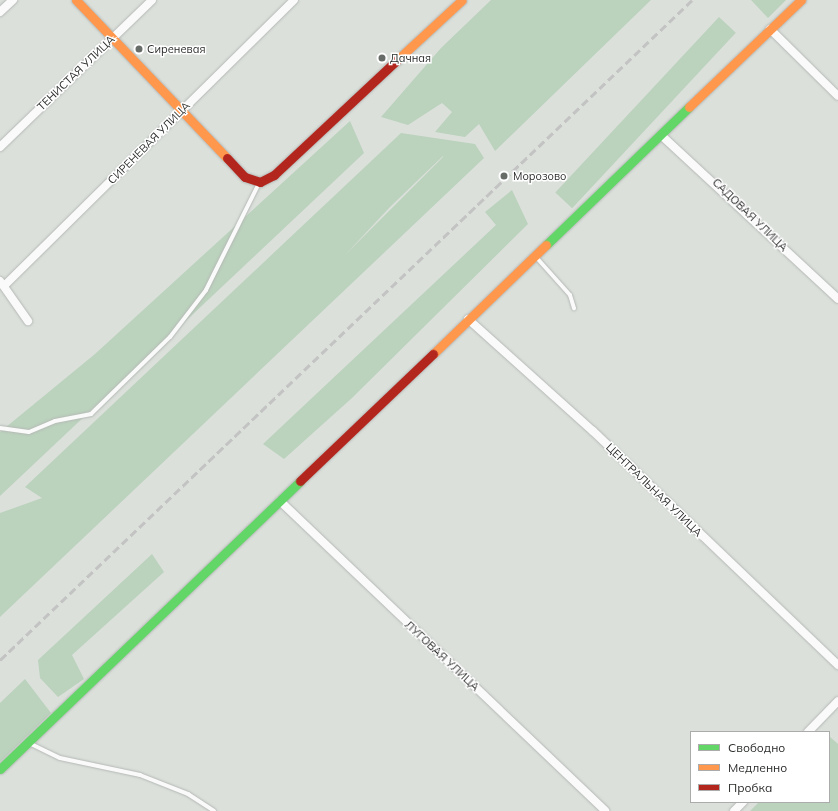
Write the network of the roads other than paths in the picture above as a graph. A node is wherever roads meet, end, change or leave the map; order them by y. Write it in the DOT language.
graph roads {
  1 [pos="13,0"];
  2 [pos="76,0"];
  3 [pos="152,0"];
  4 [pos="294,0"];
  5 [pos="462,0"];
  6 [pos="800,0"];
  7 [pos="0,12"];
  8 [pos="770,28"];
  9 [pos="112,38"];
  10 [pos="838,96"];
  11 [pos="183,109"];
  12 [pos="661,135"];
  13 [pos="0,146"];
  14 [pos="260,182"];
  15 [pos="535,255"];
  16 [pos="3,284"];
  17 [pos="838,298"];
  18 [pos="574,308"];
  19 [pos="468,319"];
  20 [pos="28,321"];
  21 [pos="0,428"];
  22 [pos="280,501"];
  23 [pos="838,665"];
  24 [pos="838,701"];
  25 [pos="809,731"];
  26 [pos="28,742"];
  27 [pos="0,769"];
  28 [pos="742,803"];
  29 [pos="214,811"];
  30 [pos="605,811"];
  31 [pos="734,811"];
  1 -- 7 [label="street"];
  2 -- 9 [label="street"];
  3 -- 9 [label="street, ТЕНИСТАЯ УЛИЦА"];
  4 -- 11 [label="street, СИРЕНЕВАЯ УЛИЦА"];
  5 -- 14 [label="street"];
  6 -- 8 [label="street"];
  8 -- 10 [label="street"];
  8 -- 12 [label="street"];
  9 -- 11 [label="street"];
  9 -- 13 [label="street, ТЕНИСТАЯ УЛИЦА"];
  11 -- 14 [label="street"];
  11 -- 16 [label="street, СИРЕНЕВАЯ УЛИЦА"];
  12 -- 15 [label="street"];
  12 -- 17 [label="street, САДОВАЯ УЛИЦА"];
  14 -- 21 [label="lane"];
  15 -- 18 [label="lane"];
  15 -- 19 [label="street"];
  16 -- 20 [label="street"];
  19 -- 22 [label="street"];
  19 -- 23 [label="street, ЦЕНТРАЛЬНАЯ УЛИЦА"];
  22 -- 26 [label="street"];
  22 -- 30 [label="street, ЛУГОВАЯ УЛИЦА"];
  24 -- 25 [label="street"];
  26 -- 27 [label="street"];
  26 -- 29 [label="lane"];
  28 -- 31 [label="street"];
}
